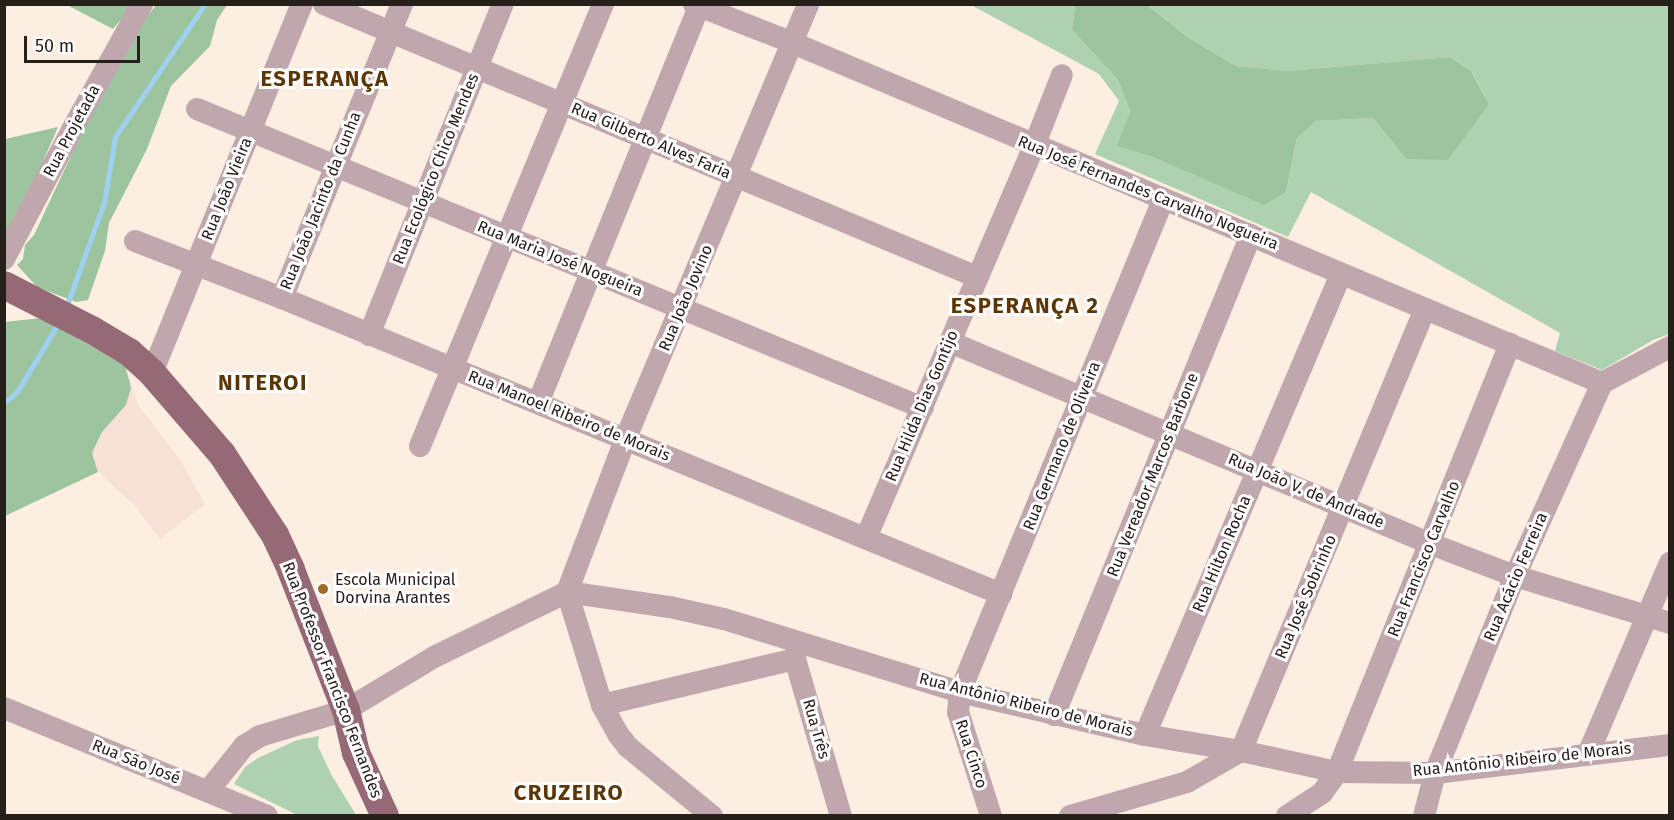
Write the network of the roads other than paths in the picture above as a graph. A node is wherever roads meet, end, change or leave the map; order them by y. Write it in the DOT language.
graph roads {
  1 [pos="142,4"];
  2 [pos="302,4"];
  3 [pos="324,4"];
  4 [pos="402,4"];
  5 [pos="503,4"];
  6 [pos="603,4"];
  7 [pos="808,4"];
  8 [pos="698,5"];
  9 [pos="390,32"];
  10 [pos="793,43"];
  11 [pos="477,68"];
  12 [pos="1062,75"];
  13 [pos="564,104"];
  14 [pos="197,109"];
  15 [pos="250,131"];
  16 [pos="645,138"];
  17 [pos="1034,146"];
  18 [pos="336,166"];
  19 [pos="737,178"];
  20 [pos="1163,200"];
  21 [pos="421,202"];
  22 [pos="1251,235"];
  23 [pos="505,237"];
  24 [pos="135,241"];
  25 [pos="4,260"];
  26 [pos="196,266"];
  27 [pos="592,272"];
  28 [pos="1341,274"];
  29 [pos="977,276"];
  30 [pos="4,285"];
  31 [pos="282,298"];
  32 [pos="681,308"];
  33 [pos="1425,309"];
  34 [pos="52,310"];
  35 [pos="4,311"];
  36 [pos="369,334"];
  37 [pos="950,342"];
  38 [pos="1510,344"];
  39 [pos="1670,347"];
  40 [pos="452,368"];
  41 [pos="152,373"];
  42 [pos="1602,383"];
  43 [pos="1083,397"];
  44 [pos="538,403"];
  45 [pos="923,408"];
  46 [pos="1171,433"];
  47 [pos="625,440"];
  48 [pos="420,446"];
  49 [pos="1258,470"];
  50 [pos="1344,507"];
  51 [pos="866,538"];
  52 [pos="1431,544"];
  53 [pos="1670,563"];
  54 [pos="1515,576"];
  55 [pos="567,592"];
  56 [pos="1001,594"];
  57 [pos="1647,616"];
  58 [pos="1670,623"];
  59 [pos="796,650"];
  60 [pos="960,692"];
  61 [pos="602,705"];
  62 [pos="4,708"];
  63 [pos="345,710"];
  64 [pos="1054,715"];
  65 [pos="1145,735"];
  66 [pos="1670,745"];
  67 [pos="1241,751"];
  68 [pos="1588,754"];
  69 [pos="1337,772"];
  70 [pos="1435,773"];
  71 [pos="208,791"];
  72 [pos="267,816"];
  73 [pos="385,816"];
  74 [pos="712,816"];
  75 [pos="841,816"];
  76 [pos="991,816"];
  77 [pos="1070,816"];
  78 [pos="1287,816"];
  79 [pos="1424,816"];
  1 -- 25 [label="street, Rua Projetada"];
  2 -- 15 [label="street, Rua João Vieira"];
  3 -- 9 [label="street, Rua Gilberto Alves Faria"];
  4 -- 9 [label="street, Rua João Jacinto da Cunha"];
  5 -- 11 [label="street, Rua Ecológico Chico Mendes"];
  6 -- 13 [label="street"];
  7 -- 10 [label="street, Rua João Jovino"];
  8 -- 10 [label="street, Rua José Fernandes Carvalho Nogueira"];
  8 -- 16 [label="street"];
  9 -- 11 [label="street, Rua Gilberto Alves Faria"];
  9 -- 18 [label="street, Rua João Jacinto da Cunha"];
  10 -- 17 [label="street, Rua José Fernandes Carvalho Nogueira"];
  10 -- 19 [label="street, Rua João Jovino"];
  11 -- 13 [label="street, Rua Gilberto Alves Faria"];
  11 -- 21 [label="street, Rua Ecológico Chico Mendes"];
  12 -- 17 [label="street, Rua Hilda Dias Gontijo"];
  13 -- 16 [label="street, Rua Gilberto Alves Faria"];
  13 -- 23 [label="street"];
  14 -- 15 [label="street, Rua Maria José Nogueira"];
  15 -- 18 [label="street, Rua Maria José Nogueira"];
  15 -- 26 [label="street, Rua João Vieira"];
  16 -- 19 [label="street, Rua Gilberto Alves Faria"];
  16 -- 27 [label="street"];
  17 -- 20 [label="street, Rua José Fernandes Carvalho Nogueira"];
  17 -- 29 [label="street, Rua Hilda Dias Gontijo"];
  18 -- 21 [label="street, Rua Maria José Nogueira"];
  18 -- 31 [label="street, Rua João Jacinto da Cunha"];
  19 -- 29 [label="street, Rua Gilberto Alves Faria"];
  19 -- 32 [label="street, Rua João Jovino"];
  20 -- 22 [label="street, Rua José Fernandes Carvalho Nogueira"];
  20 -- 43 [label="street, Rua Germano de Oliveira"];
  21 -- 23 [label="street, Rua Maria José Nogueira"];
  21 -- 36 [label="street, Rua Ecológico Chico Mendes"];
  22 -- 28 [label="street, Rua José Fernandes Carvalho Nogueira"];
  22 -- 46 [label="street, Rua Vereador Marcos Barbone"];
  23 -- 27 [label="street, Rua Maria José Nogueira"];
  23 -- 40 [label="street"];
  24 -- 26 [label="street, Rua Manoel Ribeiro de Morais"];
  26 -- 31 [label="street, Rua Manoel Ribeiro de Morais"];
  26 -- 41 [label="street, Rua João Vieira"];
  27 -- 32 [label="street, Rua Maria José Nogueira"];
  27 -- 44 [label="street"];
  28 -- 33 [label="street, Rua José Fernandes Carvalho Nogueira"];
  28 -- 49 [label="street, Rua Hilton Rocha"];
  29 -- 37 [label="street, Rua Hilda Dias Gontijo"];
  30 -- 34 [label="main road, Rua Professor Francisco Fernandes"];
  31 -- 36 [label="street, Rua Manoel Ribeiro de Morais"];
  32 -- 45 [label="street, Rua Maria José Nogueira"];
  32 -- 47 [label="street, Rua João Jovino"];
  33 -- 38 [label="street, Rua José Fernandes Carvalho Nogueira"];
  33 -- 50 [label="street, Rua José Sobrinho"];
  34 -- 35 [label="main road"];
  34 -- 41 [label="main road, Rua Professor Francisco Fernandes"];
  36 -- 40 [label="street, Rua Manoel Ribeiro de Morais"];
  37 -- 43 [label="street, Rua João V. de Andrade"];
  37 -- 45 [label="street, Rua Hilda Dias Gontijo"];
  38 -- 42 [label="street, Rua José Fernandes Carvalho Nogueira"];
  38 -- 52 [label="street, Rua Francisco Carvalho"];
  39 -- 42 [label="street"];
  40 -- 44 [label="street, Rua Manoel Ribeiro de Morais"];
  40 -- 48 [label="street"];
  41 -- 63 [label="main road, Rua Professor Francisco Fernandes"];
  42 -- 54 [label="street, Rua Acácio Ferreira"];
  43 -- 46 [label="street, Rua João V. de Andrade"];
  43 -- 56 [label="street, Rua Germano de Oliveira"];
  44 -- 47 [label="street, Rua Manoel Ribeiro de Morais"];
  45 -- 51 [label="street, Rua Hilda Dias Gontijo"];
  46 -- 49 [label="street, Rua João V. de Andrade"];
  46 -- 64 [label="street, Rua Vereador Marcos Barbone"];
  47 -- 51 [label="street, Rua Manoel Ribeiro de Morais"];
  47 -- 55 [label="street, Rua João Jovino"];
  49 -- 50 [label="street, Rua João V. de Andrade"];
  49 -- 65 [label="street, Rua Hilton Rocha"];
  50 -- 52 [label="street, Rua João V. de Andrade"];
  50 -- 67 [label="street, Rua José Sobrinho"];
  51 -- 56 [label="street, Rua Manoel Ribeiro de Morais"];
  52 -- 54 [label="street, Rua João V. de Andrade"];
  52 -- 69 [label="street, Rua Francisco Carvalho"];
  53 -- 57 [label="street"];
  54 -- 57 [label="street, Rua João V. de Andrade"];
  54 -- 70 [label="street, Rua Acácio Ferreira"];
  55 -- 59 [label="street, Rua Antônio Ribeiro de Morais"];
  55 -- 61 [label="street"];
  55 -- 63 [label="street"];
  56 -- 60 [label="street, Rua Germano de Oliveira"];
  57 -- 58 [label="street, Rua João V. de Andrade"];
  57 -- 68 [label="street"];
  59 -- 60 [label="street, Rua Antônio Ribeiro de Morais"];
  59 -- 61 [label="street"];
  59 -- 75 [label="street, Rua Três"];
  60 -- 64 [label="street, Rua Antônio Ribeiro de Morais"];
  60 -- 76 [label="street, Rua Cinco"];
  61 -- 74 [label="street"];
  62 -- 71 [label="street, Rua São José"];
  63 -- 71 [label="street"];
  63 -- 73 [label="main road, Rua Professor Francisco Fernandes"];
  64 -- 65 [label="street, Rua Antônio Ribeiro de Morais"];
  65 -- 67 [label="street, Rua Antônio Ribeiro de Morais"];
  66 -- 68 [label="street, Rua Antônio Ribeiro de Morais"];
  67 -- 69 [label="street, Rua Antônio Ribeiro de Morais"];
  67 -- 77 [label="street"];
  68 -- 70 [label="street, Rua Antônio Ribeiro de Morais"];
  69 -- 70 [label="street, Rua Antônio Ribeiro de Morais"];
  69 -- 78 [label="street, Rua Francisco Carvalho"];
  70 -- 79 [label="street, Rua Acácio Ferreira"];
  71 -- 72 [label="street, Rua São José"];
}
